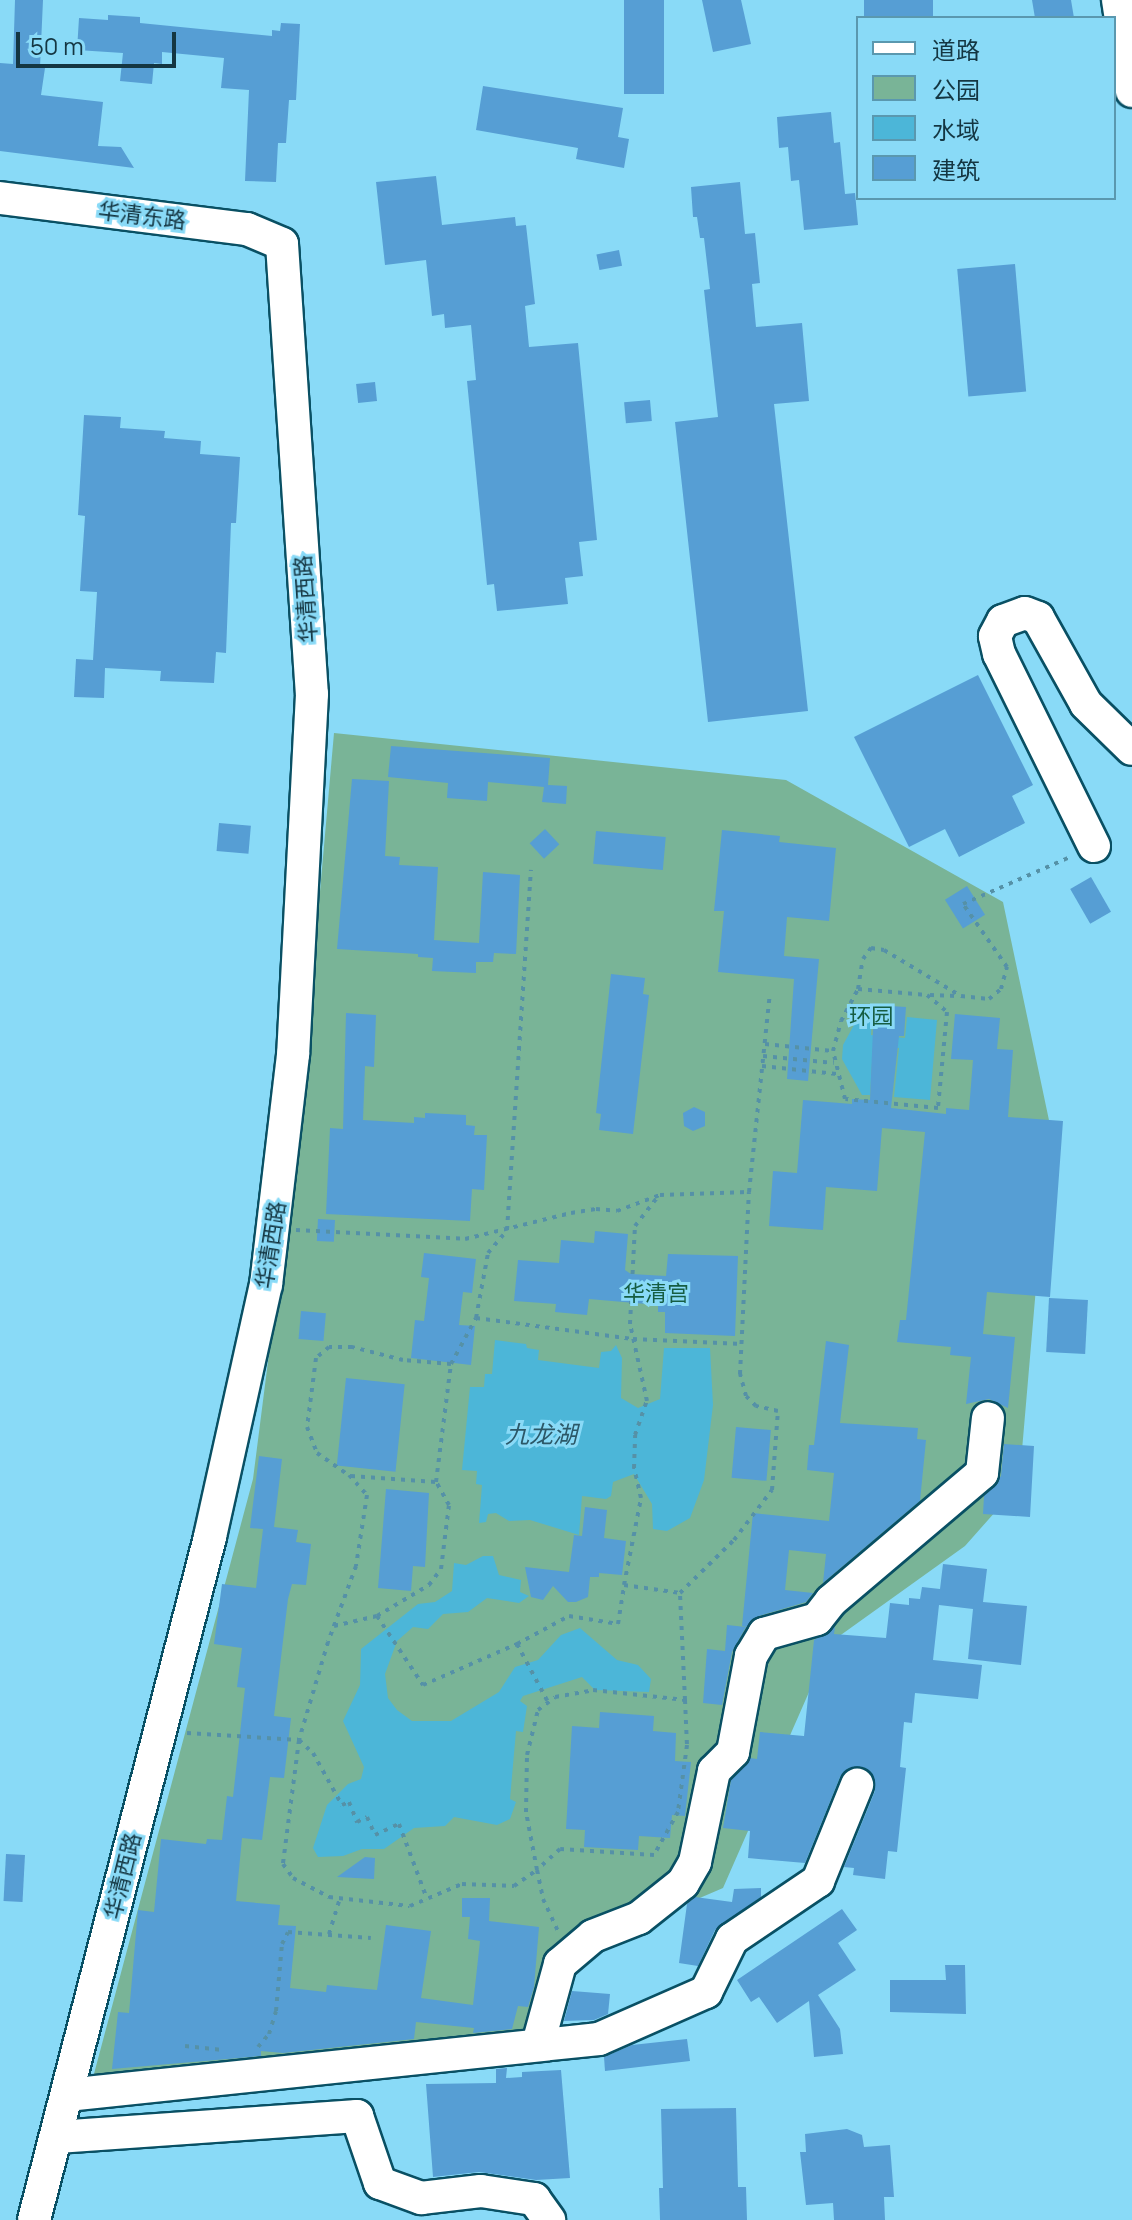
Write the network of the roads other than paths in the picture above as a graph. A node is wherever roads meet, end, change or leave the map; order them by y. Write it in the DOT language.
graph roads {
  1 [pos="1118,0"];
  2 [pos="1132,91"];
  3 [pos="0,198"];
  4 [pos="282,244"];
  5 [pos="1132,749"];
  6 [pos="1094,846"];
  7 [pos="988,1418"];
  8 [pos="857,1785"];
  9 [pos="538,2044"];
  10 [pos="67,2095"];
  11 [pos="57,2137"];
  12 [pos="34,2220"];
  13 [pos="549,2220"];
  1 -- 2 [label="street"];
  3 -- 4 [label="street, 华清东路"];
  4 -- 10 [label="street, 华清西路"];
  5 -- 6 [label="street"];
  7 -- 9 [label="street"];
  8 -- 9 [label="street"];
  9 -- 10 [label="street"];
  10 -- 11 [label="street, 华清西路"];
  11 -- 12 [label="street, 华清西路"];
  11 -- 13 [label="street"];
}
